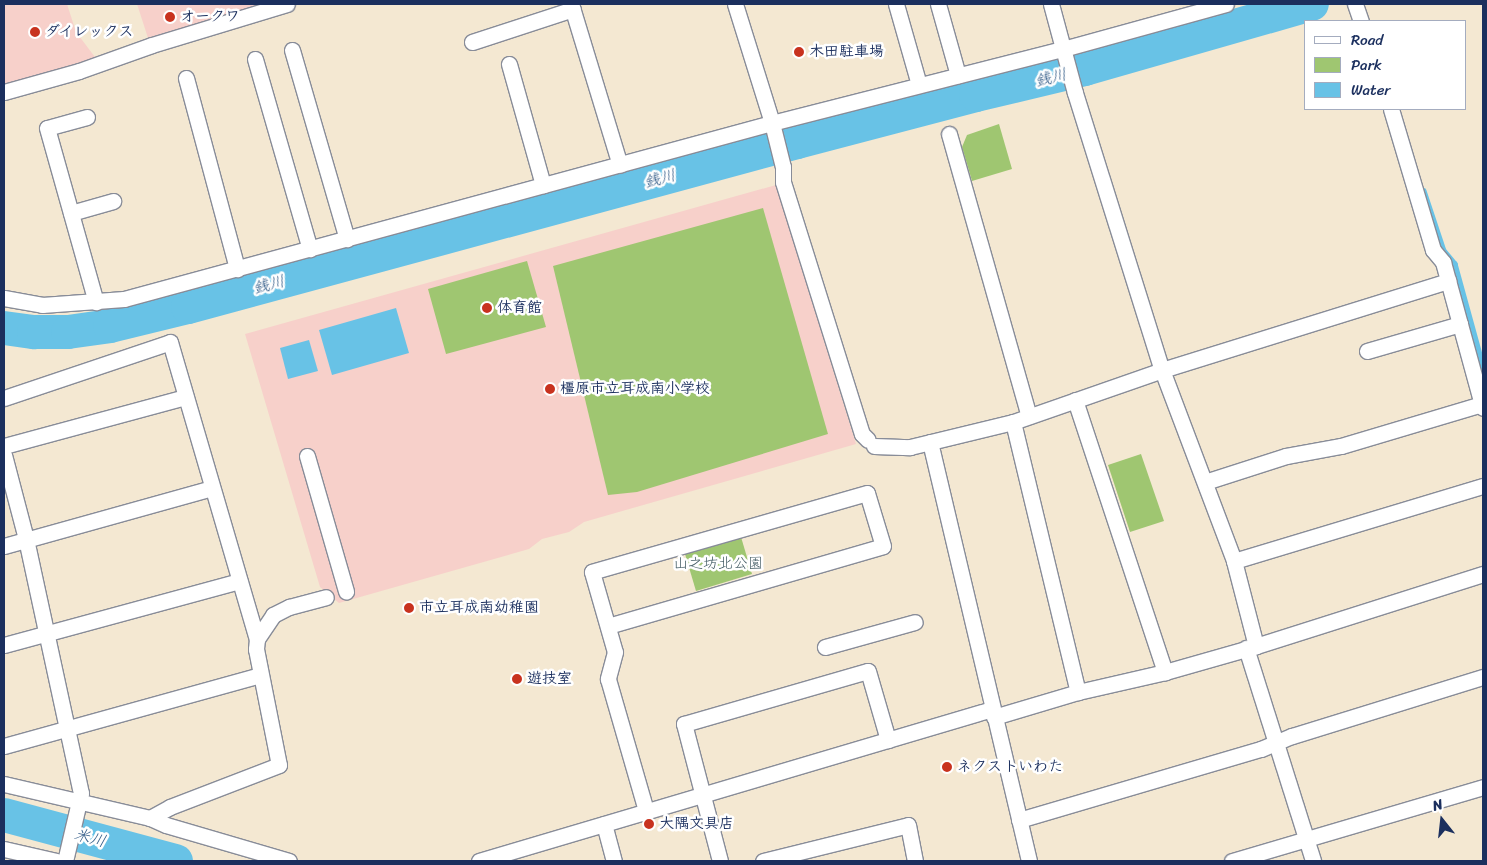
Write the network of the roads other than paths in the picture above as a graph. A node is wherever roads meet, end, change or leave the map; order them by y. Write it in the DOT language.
graph roads {
  1 [pos="287,4"];
  2 [pos="735,4"];
  3 [pos="896,4"];
  4 [pos="938,4"];
  5 [pos="1051,4"];
  6 [pos="1226,4"];
  7 [pos="1355,5"];
  8 [pos="572,6"];
  9 [pos="1361,20"];
  10 [pos="472,42"];
  11 [pos="292,50"];
  12 [pos="1064,54"];
  13 [pos="255,59"];
  14 [pos="510,64"];
  15 [pos="958,75"];
  16 [pos="186,78"];
  17 [pos="919,85"];
  18 [pos="4,92"];
  19 [pos="1390,110"];
  20 [pos="87,116"];
  21 [pos="773,129"];
  22 [pos="949,134"];
  23 [pos="620,165"];
  24 [pos="544,185"];
  25 [pos="113,201"];
  26 [pos="71,213"];
  27 [pos="347,239"];
  28 [pos="310,249"];
  29 [pos="237,269"];
  30 [pos="1448,280"];
  31 [pos="4,298"];
  32 [pos="96,302"];
  33 [pos="1460,324"];
  34 [pos="1367,351"];
  35 [pos="1162,370"];
  36 [pos="186,397"];
  37 [pos="4,398"];
  38 [pos="1075,400"];
  39 [pos="1483,406"];
  40 [pos="1029,416"];
  41 [pos="1012,422"];
  42 [pos="930,442"];
  43 [pos="4,446"];
  44 [pos="307,456"];
  45 [pos="4,457"];
  46 [pos="1206,482"];
  47 [pos="1483,486"];
  48 [pos="212,488"];
  49 [pos="26,539"];
  50 [pos="4,546"];
  51 [pos="1234,561"];
  52 [pos="1483,574"];
  53 [pos="239,581"];
  54 [pos="346,591"];
  55 [pos="326,597"];
  56 [pos="915,622"];
  57 [pos="608,626"];
  58 [pos="46,634"];
  59 [pos="257,639"];
  60 [pos="4,645"];
  61 [pos="825,647"];
  62 [pos="1251,647"];
  63 [pos="1165,672"];
  64 [pos="260,675"];
  65 [pos="1483,677"];
  66 [pos="1078,692"];
  67 [pos="993,713"];
  68 [pos="67,730"];
  69 [pos="888,740"];
  70 [pos="1277,743"];
  71 [pos="4,746"];
  72 [pos="4,784"];
  73 [pos="1483,787"];
  74 [pos="702,794"];
  75 [pos="79,805"];
  76 [pos="646,811"];
  77 [pos="150,818"];
  78 [pos="1019,820"];
  79 [pos="604,824"];
  80 [pos="1306,839"];
  81 [pos="4,849"];
  82 [pos="511,857"];
  83 [pos="63,858"];
  84 [pos="289,861"];
  85 [pos="479,861"];
  86 [pos="614,861"];
  87 [pos="720,861"];
  88 [pos="763,861"];
  89 [pos="915,861"];
  90 [pos="1029,861"];
  91 [pos="1232,861"];
  92 [pos="1313,861"];
  1 -- 18 [label="street"];
  2 -- 21 [label="street"];
  3 -- 17 [label="street"];
  4 -- 15 [label="street"];
  5 -- 12 [label="street"];
  6 -- 12 [label="street"];
  7 -- 9 [label="street"];
  8 -- 10 [label="street"];
  8 -- 23 [label="street"];
  11 -- 27 [label="street"];
  12 -- 15 [label="street"];
  12 -- 35 [label="street"];
  13 -- 28 [label="street"];
  14 -- 24 [label="street"];
  15 -- 17 [label="street"];
  16 -- 29 [label="street"];
  17 -- 21 [label="street"];
  19 -- 30 [label="street"];
  20 -- 26 [label="street"];
  21 -- 23 [label="street"];
  21 -- 42 [label="street"];
  22 -- 40 [label="street"];
  23 -- 24 [label="street"];
  24 -- 27 [label="street"];
  25 -- 26 [label="street"];
  26 -- 32 [label="street"];
  27 -- 28 [label="street"];
  28 -- 29 [label="street"];
  29 -- 32 [label="street"];
  30 -- 33 [label="street"];
  30 -- 35 [label="street"];
  31 -- 32 [label="street"];
  33 -- 34 [label="street"];
  33 -- 39 [label="street"];
  35 -- 38 [label="street"];
  35 -- 46 [label="street"];
  36 -- 37 [label="street"];
  36 -- 43 [label="street"];
  36 -- 48 [label="street"];
  38 -- 40 [label="street"];
  38 -- 63 [label="street"];
  39 -- 46 [label="street"];
  40 -- 41 [label="street"];
  41 -- 42 [label="street"];
  41 -- 66 [label="street"];
  42 -- 67 [label="street"];
  44 -- 54 [label="street"];
  45 -- 49 [label="street"];
  46 -- 51 [label="street"];
  47 -- 51 [label="street"];
  48 -- 49 [label="street"];
  48 -- 53 [label="street"];
  49 -- 50 [label="street"];
  49 -- 58 [label="street"];
  51 -- 62 [label="street"];
  52 -- 62 [label="street"];
  53 -- 58 [label="street"];
  53 -- 59 [label="street"];
  55 -- 59 [label="street"];
  56 -- 61 [label="street"];
  57 -- 57 [label="street"];
  57 -- 76 [label="street"];
  58 -- 60 [label="street"];
  58 -- 68 [label="street"];
  59 -- 64 [label="street"];
  62 -- 63 [label="street"];
  62 -- 70 [label="street"];
  63 -- 66 [label="street"];
  64 -- 68 [label="street"];
  64 -- 77 [label="street"];
  65 -- 70 [label="street"];
  66 -- 67 [label="street"];
  67 -- 69 [label="street"];
  67 -- 78 [label="street"];
  68 -- 71 [label="street"];
  68 -- 75 [label="street"];
  69 -- 74 [label="street"];
  69 -- 74 [label="street"];
  70 -- 78 [label="street"];
  70 -- 80 [label="street"];
  72 -- 75 [label="street"];
  73 -- 80 [label="street"];
  74 -- 76 [label="street"];
  74 -- 87 [label="street"];
  75 -- 77 [label="street"];
  75 -- 83 [label="street"];
  76 -- 79 [label="street"];
  77 -- 84 [label="street"];
  78 -- 90 [label="street"];
  79 -- 82 [label="street"];
  79 -- 86 [label="street"];
  80 -- 91 [label="street"];
  80 -- 92 [label="street"];
  81 -- 83 [label="street"];
  82 -- 85 [label="street"];
  88 -- 89 [label="street"];
}
